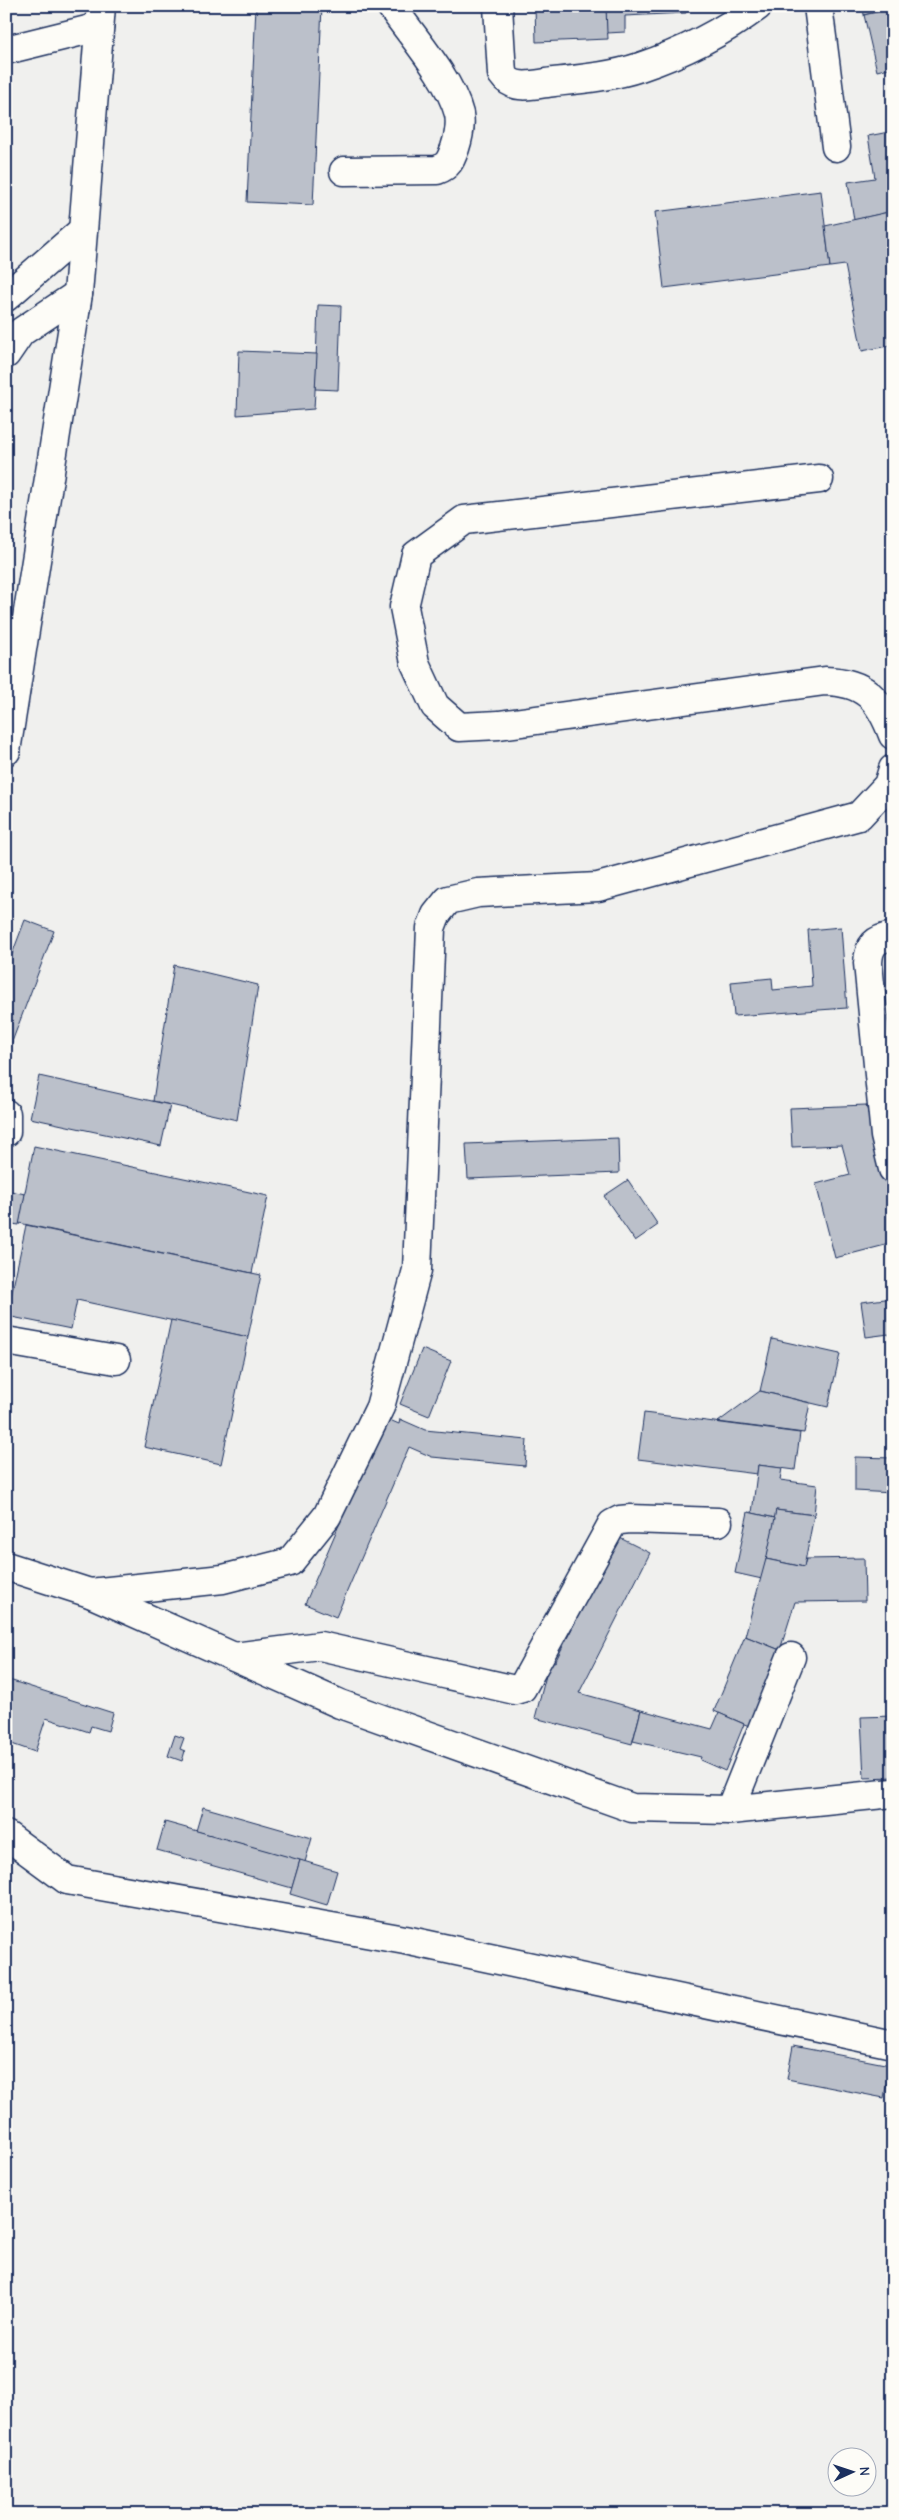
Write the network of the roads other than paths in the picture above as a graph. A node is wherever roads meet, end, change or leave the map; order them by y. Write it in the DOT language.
graph roads {
  1 [pos="391,6"];
  2 [pos="498,6"];
  3 [pos="758,6"];
  4 [pos="818,6"];
  5 [pos="100,17"];
  6 [pos="6,50"];
  7 [pos="836,147"];
  8 [pos="344,171"];
  9 [pos="83,230"];
  10 [pos="78,294"];
  11 [pos="6,297"];
  12 [pos="6,354"];
  13 [pos="819,479"];
  14 [pos="893,735"];
  15 [pos="6,751"];
  16 [pos="893,769"];
  17 [pos="893,936"];
  18 [pos="6,1114"];
  19 [pos="6,1132"];
  20 [pos="893,1169"];
  21 [pos="6,1341"];
  22 [pos="116,1360"];
  23 [pos="718,1522"];
  24 [pos="6,1566"];
  25 [pos="90,1593"];
  26 [pos="233,1657"];
  27 [pos="791,1657"];
  28 [pos="893,1793"];
  29 [pos="730,1810"];
  30 [pos="6,1835"];
  31 [pos="893,2044"];
  1 -- 8 [label="street"];
  2 -- 3 [label="street"];
  4 -- 7 [label="street"];
  5 -- 6 [label="street"];
  5 -- 9 [label="street"];
  9 -- 10 [label="street"];
  9 -- 11 [label="street"];
  10 -- 12 [label="street"];
  10 -- 15 [label="street"];
  13 -- 14 [label="street"];
  16 -- 25 [label="street"];
  17 -- 20 [label="street"];
  18 -- 19 [label="street"];
  21 -- 22 [label="street"];
  23 -- 26 [label="street"];
  24 -- 25 [label="street"];
  25 -- 26 [label="street"];
  26 -- 29 [label="street"];
  27 -- 29 [label="street"];
  28 -- 29 [label="street"];
  30 -- 31 [label="street"];
}
